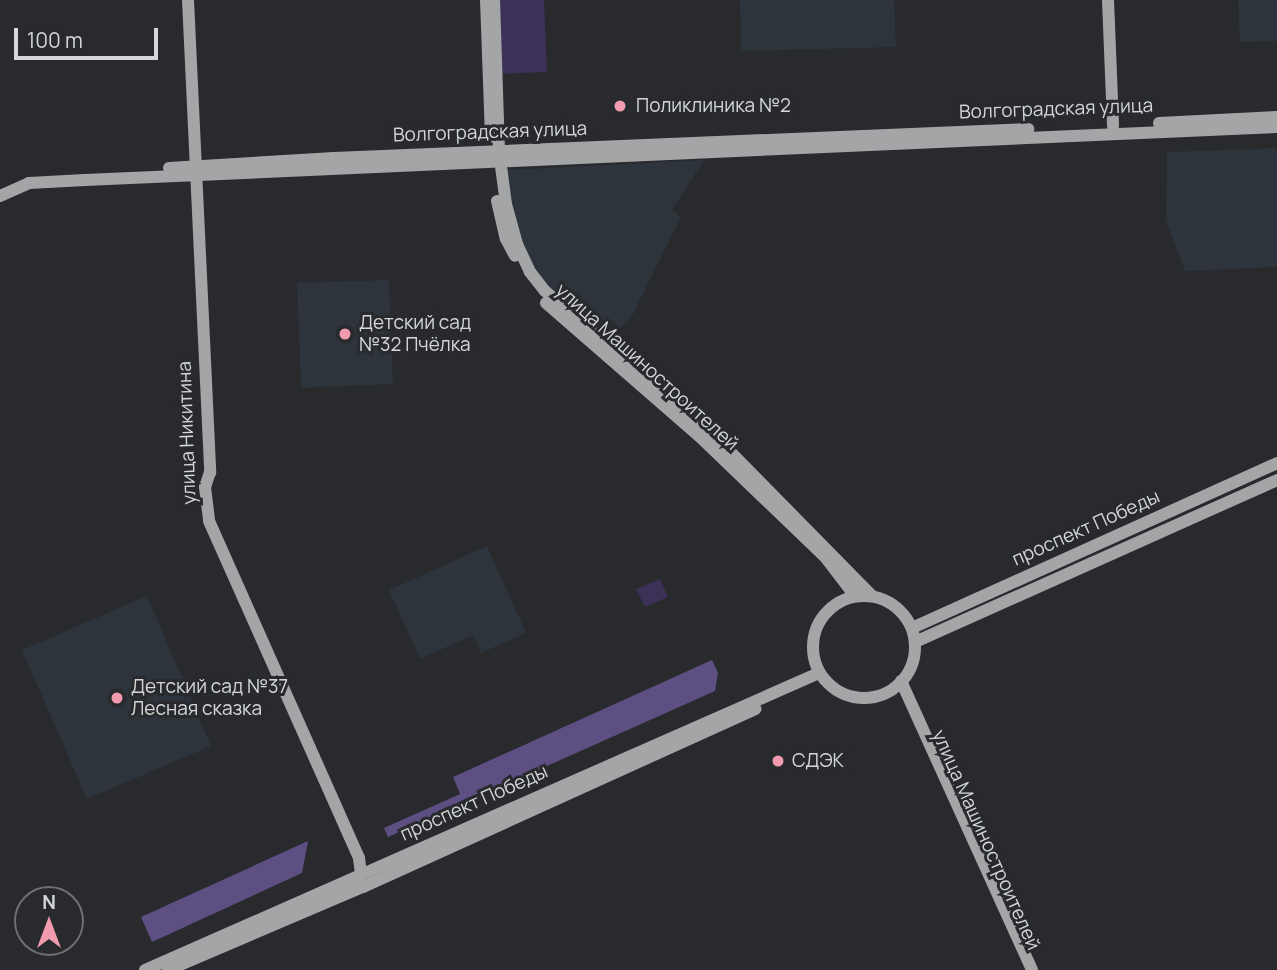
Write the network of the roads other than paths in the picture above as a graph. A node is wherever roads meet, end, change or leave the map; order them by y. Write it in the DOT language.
graph roads {
  1 [pos="188,0"];
  2 [pos="486,0"];
  3 [pos="494,0"];
  4 [pos="1108,0"];
  5 [pos="1277,117"];
  6 [pos="1107,126"];
  7 [pos="1277,127"];
  8 [pos="496,156"];
  9 [pos="195,170"];
  10 [pos="0,187"];
  11 [pos="0,196"];
  12 [pos="1277,463"];
  13 [pos="1277,480"];
  14 [pos="855,596"];
  15 [pos="872,596"];
  16 [pos="912,628"];
  17 [pos="915,642"];
  18 [pos="821,676"];
  19 [pos="898,684"];
  20 [pos="361,874"];
  21 [pos="145,970"];
  22 [pos="168,970"];
  23 [pos="1023,970"];
  24 [pos="1032,970"];
  1 -- 9 [label="main road, улица Никитина"];
  2 -- 8 [label="main road, улица Машиностроителей"];
  3 -- 8 [label="main road"];
  4 -- 6 [label="main road"];
  5 -- 6 [label="main road, Волгоградская улица"];
  6 -- 8 [label="main road, Волгоградская улица"];
  7 -- 8 [label="main road"];
  8 -- 9 [label="main road, Волгоградская улица"];
  8 -- 14 [label="main road, улица Машиностроителей"];
  8 -- 15 [label="main road"];
  9 -- 10 [label="main road, Волгоградская улица"];
  9 -- 11 [label="main road"];
  9 -- 20 [label="main road, улица Никитина"];
  12 -- 16 [label="main road, проспект Победы"];
  13 -- 17 [label="main road"];
  14 -- 15 [label="main road"];
  14 -- 18 [label="main road"];
  15 -- 16 [label="main road"];
  16 -- 17 [label="main road"];
  17 -- 19 [label="main road"];
  18 -- 19 [label="main road"];
  18 -- 20 [label="main road, проспект Победы"];
  18 -- 22 [label="main road"];
  19 -- 23 [label="main road, улица Машиностроителей"];
  19 -- 24 [label="main road"];
  20 -- 21 [label="main road, проспект Победы"];
}
